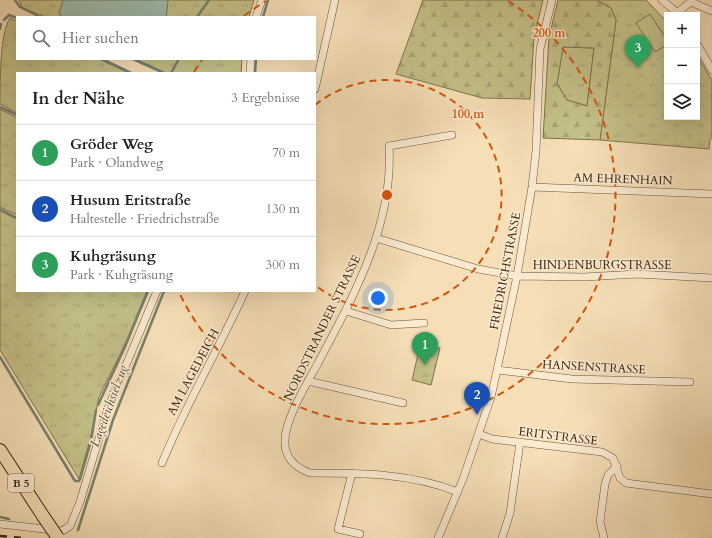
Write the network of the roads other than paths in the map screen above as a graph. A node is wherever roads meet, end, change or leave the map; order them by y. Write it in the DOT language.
graph roads {
  1 [pos="262,0"];
  2 [pos="335,0"];
  3 [pos="552,0"];
  4 [pos="662,0"];
  5 [pos="692,1"];
  6 [pos="712,11"];
  7 [pos="678,12"];
  8 [pos="680,12"];
  9 [pos="256,16"];
  10 [pos="699,48"];
  11 [pos="250,60"];
  12 [pos="712,70"];
  13 [pos="250,72"];
  14 [pos="316,86"];
  15 [pos="452,135"];
  16 [pos="532,187"];
  17 [pos="712,194"];
  18 [pos="376,238"];
  19 [pos="517,276"];
  20 [pos="712,278"];
  21 [pos="157,292"];
  22 [pos="245,292"];
  23 [pos="346,310"];
  24 [pos="424,323"];
  25 [pos="497,370"];
  26 [pos="308,381"];
  27 [pos="690,382"];
  28 [pos="403,403"];
  29 [pos="479,434"];
  30 [pos="520,442"];
  31 [pos="0,450"];
  32 [pos="162,463"];
  33 [pos="617,466"];
  34 [pos="352,473"];
  35 [pos="458,492"];
  36 [pos="712,494"];
  37 [pos="0,524"];
  38 [pos="60,534"];
  39 [pos="360,534"];
  40 [pos="438,538"];
  41 [pos="502,538"];
  42 [pos="604,538"];
  1 -- 9 [label="street"];
  2 -- 14 [label="street"];
  3 -- 16 [label="street, FRIEDRICHSTRASSE"];
  4 -- 7 [label="street"];
  5 -- 6 [label="street"];
  5 -- 8 [label="street"];
  10 -- 12 [label="street"];
  11 -- 13 [label="street"];
  15 -- 18 [label="street, NORDSTRANDER STRASSE"];
  16 -- 17 [label="street, AM EHRENHAIN"];
  16 -- 19 [label="street, FRIEDRICHSTRASSE"];
  18 -- 19 [label="street, HINDENBURGSTRASSE"];
  18 -- 23 [label="street, NORDSTRANDER STRASSE"];
  19 -- 20 [label="street, HINDENBURGSTRASSE"];
  19 -- 25 [label="street, FRIEDRICHSTRASSE"];
  21 -- 38 [label="street"];
  22 -- 32 [label="street, AM LAGEDEICH"];
  23 -- 24 [label="street"];
  23 -- 26 [label="street, NORDSTRANDER STRASSE"];
  25 -- 27 [label="street, HANSENSTRASSE"];
  25 -- 29 [label="street, FRIEDRICHSTRASSE"];
  26 -- 28 [label="street"];
  26 -- 34 [label="street, NORDSTRANDER STRASSE"];
  29 -- 30 [label="street, ERITSTRASSE"];
  29 -- 35 [label="street, FRIEDRICHSTRASSE"];
  30 -- 33 [label="street, ERITSTRASSE"];
  30 -- 41 [label="street"];
  31 -- 38 [label="highway, B 5, bridge"];
  33 -- 36 [label="street, ERITSTRASSE"];
  33 -- 42 [label="street"];
  34 -- 35 [label="street"];
  34 -- 39 [label="street"];
  35 -- 40 [label="street, FRIEDRICHSTRASSE"];
  37 -- 38 [label="street"];
}
